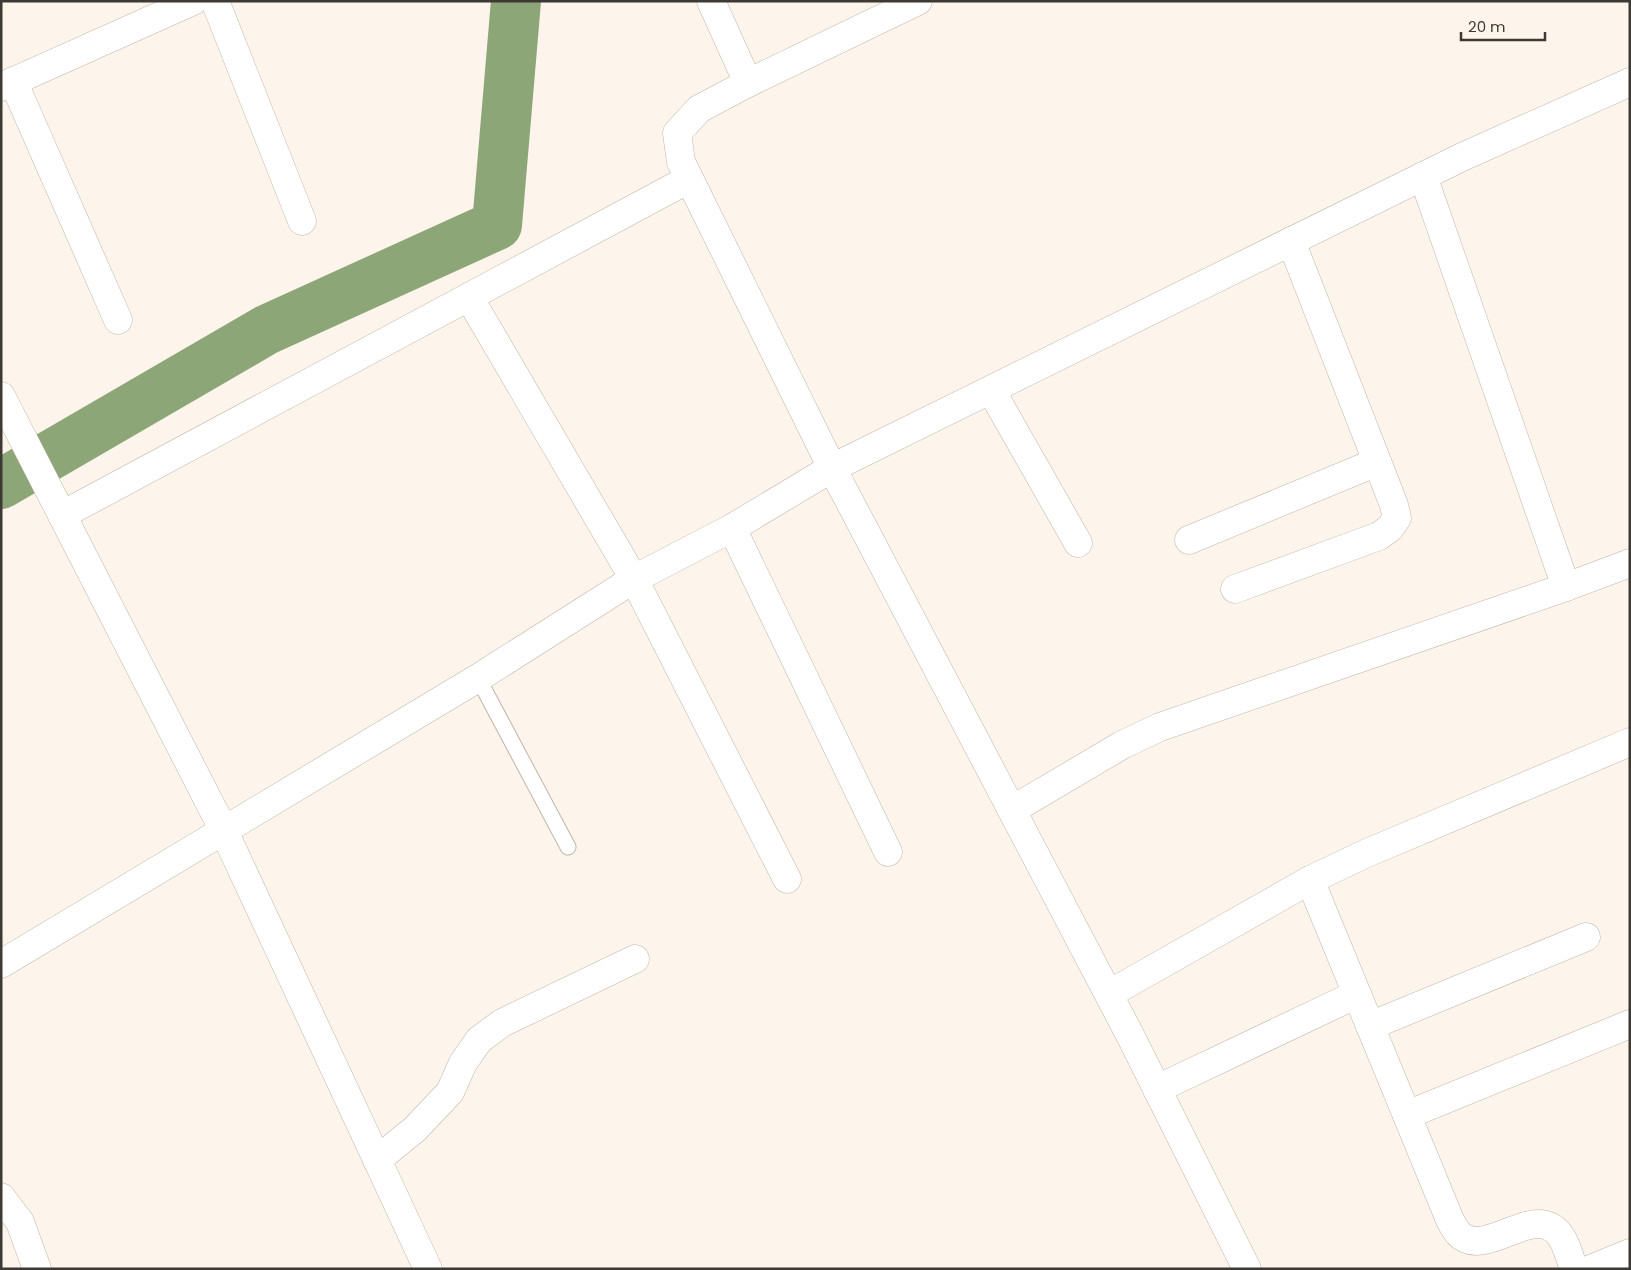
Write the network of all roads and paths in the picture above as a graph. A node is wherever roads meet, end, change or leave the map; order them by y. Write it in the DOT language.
graph roads {
  1 [pos="193,1"];
  2 [pos="215,1"];
  3 [pos="711,1"];
  4 [pos="918,1"];
  5 [pos="1630,82"];
  6 [pos="748,83"];
  7 [pos="7,84"];
  8 [pos="1423,176"];
  9 [pos="689,179"];
  10 [pos="302,221"];
  11 [pos="1291,241"];
  12 [pos="469,297"];
  13 [pos="118,320"];
  14 [pos="991,390"];
  15 [pos="1,396"];
  16 [pos="1377,462"];
  17 [pos="832,468"];
  18 [pos="57,505"];
  19 [pos="732,528"];
  20 [pos="1189,540"];
  21 [pos="1078,543"];
  22 [pos="1630,563"];
  23 [pos="634,579"];
  24 [pos="1566,587"];
  25 [pos="1236,589"];
  26 [pos="478,678"];
  27 [pos="1630,742"];
  28 [pos="1012,810"];
  29 [pos="223,829"];
  30 [pos="568,847"];
  31 [pos="888,852"];
  32 [pos="787,878"];
  33 [pos="1310,880"];
  34 [pos="1586,937"];
  35 [pos="636,958"];
  36 [pos="1,964"];
  37 [pos="1109,994"];
  38 [pos="1357,994"];
  39 [pos="1630,1024"];
  40 [pos="1370,1026"];
  41 [pos="1157,1089"];
  42 [pos="1407,1115"];
  43 [pos="377,1160"];
  44 [pos="1,1196"];
  45 [pos="1630,1253"];
  46 [pos="37,1269"];
  47 [pos="428,1269"];
  48 [pos="1247,1269"];
  49 [pos="1574,1269"];
  50 [pos="1591,1269"];
  1 -- 7 [label="street"];
  2 -- 10 [label="street"];
  3 -- 6 [label="street"];
  4 -- 6 [label="street"];
  5 -- 8 [label="street"];
  6 -- 9 [label="street"];
  7 -- 13 [label="street"];
  8 -- 11 [label="street"];
  8 -- 24 [label="street"];
  9 -- 12 [label="street"];
  9 -- 17 [label="street"];
  11 -- 14 [label="street"];
  11 -- 16 [label="street"];
  12 -- 18 [label="street"];
  12 -- 23 [label="street"];
  14 -- 17 [label="street"];
  14 -- 21 [label="street"];
  15 -- 18 [label="street"];
  16 -- 20 [label="street"];
  16 -- 25 [label="street"];
  17 -- 19 [label="street"];
  17 -- 28 [label="street"];
  18 -- 29 [label="street"];
  19 -- 23 [label="street"];
  19 -- 31 [label="street"];
  22 -- 24 [label="street"];
  23 -- 26 [label="street"];
  23 -- 32 [label="street"];
  24 -- 28 [label="street"];
  26 -- 29 [label="street"];
  26 -- 30 [label="lane"];
  27 -- 33 [label="street"];
  28 -- 37 [label="street"];
  29 -- 36 [label="street"];
  29 -- 43 [label="street"];
  33 -- 37 [label="street"];
  33 -- 38 [label="street"];
  34 -- 40 [label="street"];
  35 -- 43 [label="street"];
  37 -- 41 [label="street"];
  38 -- 40 [label="street"];
  38 -- 41 [label="street"];
  39 -- 42 [label="street"];
  40 -- 42 [label="street"];
  41 -- 48 [label="street"];
  42 -- 49 [label="street"];
  43 -- 47 [label="street"];
  44 -- 46 [label="street"];
  45 -- 50 [label="street"];
}
